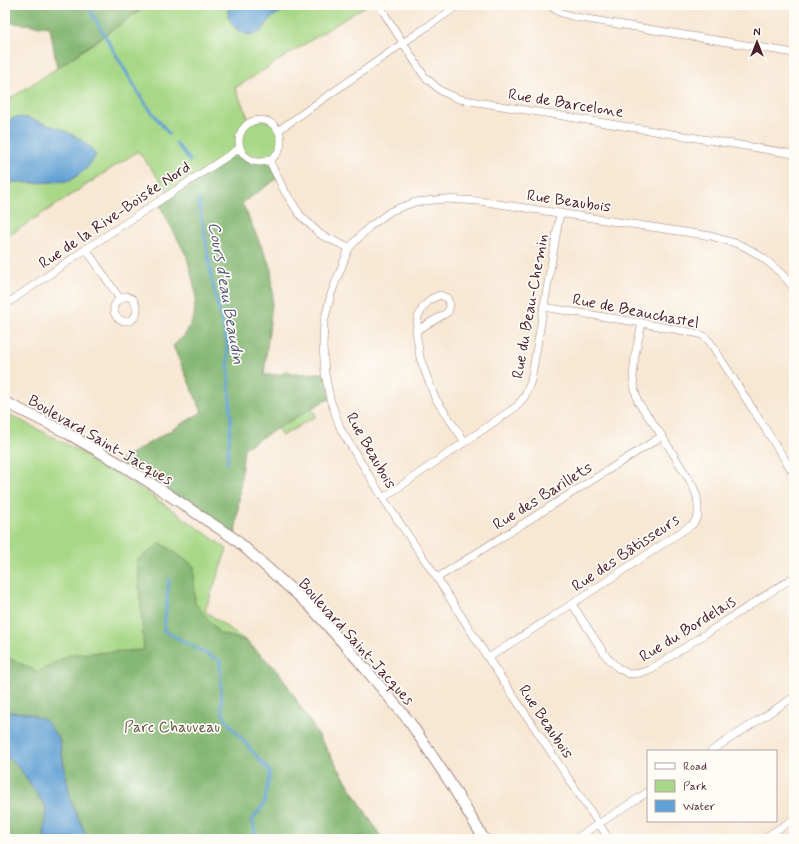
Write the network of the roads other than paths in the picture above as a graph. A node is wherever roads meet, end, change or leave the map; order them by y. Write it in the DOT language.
graph roads {
  1 [pos="379,5"];
  2 [pos="459,5"];
  3 [pos="549,5"];
  4 [pos="404,43"];
  5 [pos="794,52"];
  6 [pos="279,130"];
  7 [pos="240,148"];
  8 [pos="794,154"];
  9 [pos="269,160"];
  10 [pos="560,213"];
  11 [pos="349,248"];
  12 [pos="86,249"];
  13 [pos="794,289"];
  14 [pos="120,300"];
  15 [pos="5,305"];
  16 [pos="543,308"];
  17 [pos="642,323"];
  18 [pos="416,331"];
  19 [pos="5,402"];
  20 [pos="662,436"];
  21 [pos="466,442"];
  22 [pos="794,474"];
  23 [pos="383,498"];
  24 [pos="794,577"];
  25 [pos="437,578"];
  26 [pos="572,604"];
  27 [pos="488,658"];
  28 [pos="794,697"];
  29 [pos="713,750"];
  30 [pos="647,793"];
  31 [pos="794,819"];
  32 [pos="599,824"];
  33 [pos="484,839"];
  34 [pos="575,839"];
  35 [pos="608,839"];
  36 [pos="763,839"];
  1 -- 4 [label="street, Rue de Barcelone"];
  2 -- 4 [label="street"];
  3 -- 5 [label="street"];
  4 -- 6 [label="street"];
  4 -- 8 [label="street, Rue de Barcelone"];
  6 -- 7 [label="street"];
  6 -- 9 [label="street"];
  7 -- 9 [label="street"];
  7 -- 12 [label="street, Rue de la Rive-Boisée Nord"];
  9 -- 11 [label="street"];
  10 -- 11 [label="street, Rue Beaubois"];
  10 -- 13 [label="street, Rue Beaubois"];
  10 -- 16 [label="street, Rue du Beau-Chemin"];
  11 -- 23 [label="street, Rue Beaubois"];
  12 -- 14 [label="street"];
  12 -- 15 [label="street, Rue de la Rive-Boisée Nord"];
  16 -- 17 [label="street, Rue de Beauchastel"];
  16 -- 21 [label="street, Rue du Beau-Chemin"];
  17 -- 20 [label="street, Rue des Bâtisseurs"];
  17 -- 22 [label="street, Rue de Beauchastel"];
  18 -- 18 [label="street"];
  18 -- 21 [label="street"];
  19 -- 33 [label="street, Boulevard Saint-Jacques"];
  20 -- 25 [label="street, Rue des Barillets"];
  20 -- 26 [label="street, Rue des Bâtisseurs"];
  21 -- 23 [label="street, Rue du Beau-Chemin"];
  23 -- 25 [label="street, Rue Beaubois"];
  24 -- 26 [label="street, Rue du Bordelais"];
  25 -- 27 [label="street, Rue Beaubois"];
  26 -- 27 [label="street, Rue des Bâtisseurs"];
  27 -- 32 [label="street, Rue Beaubois"];
  28 -- 29 [label="street"];
  30 -- 32 [label="street"];
  31 -- 36 [label="street"];
  32 -- 34 [label="street"];
  32 -- 35 [label="street, Rue Beaubois"];
}
